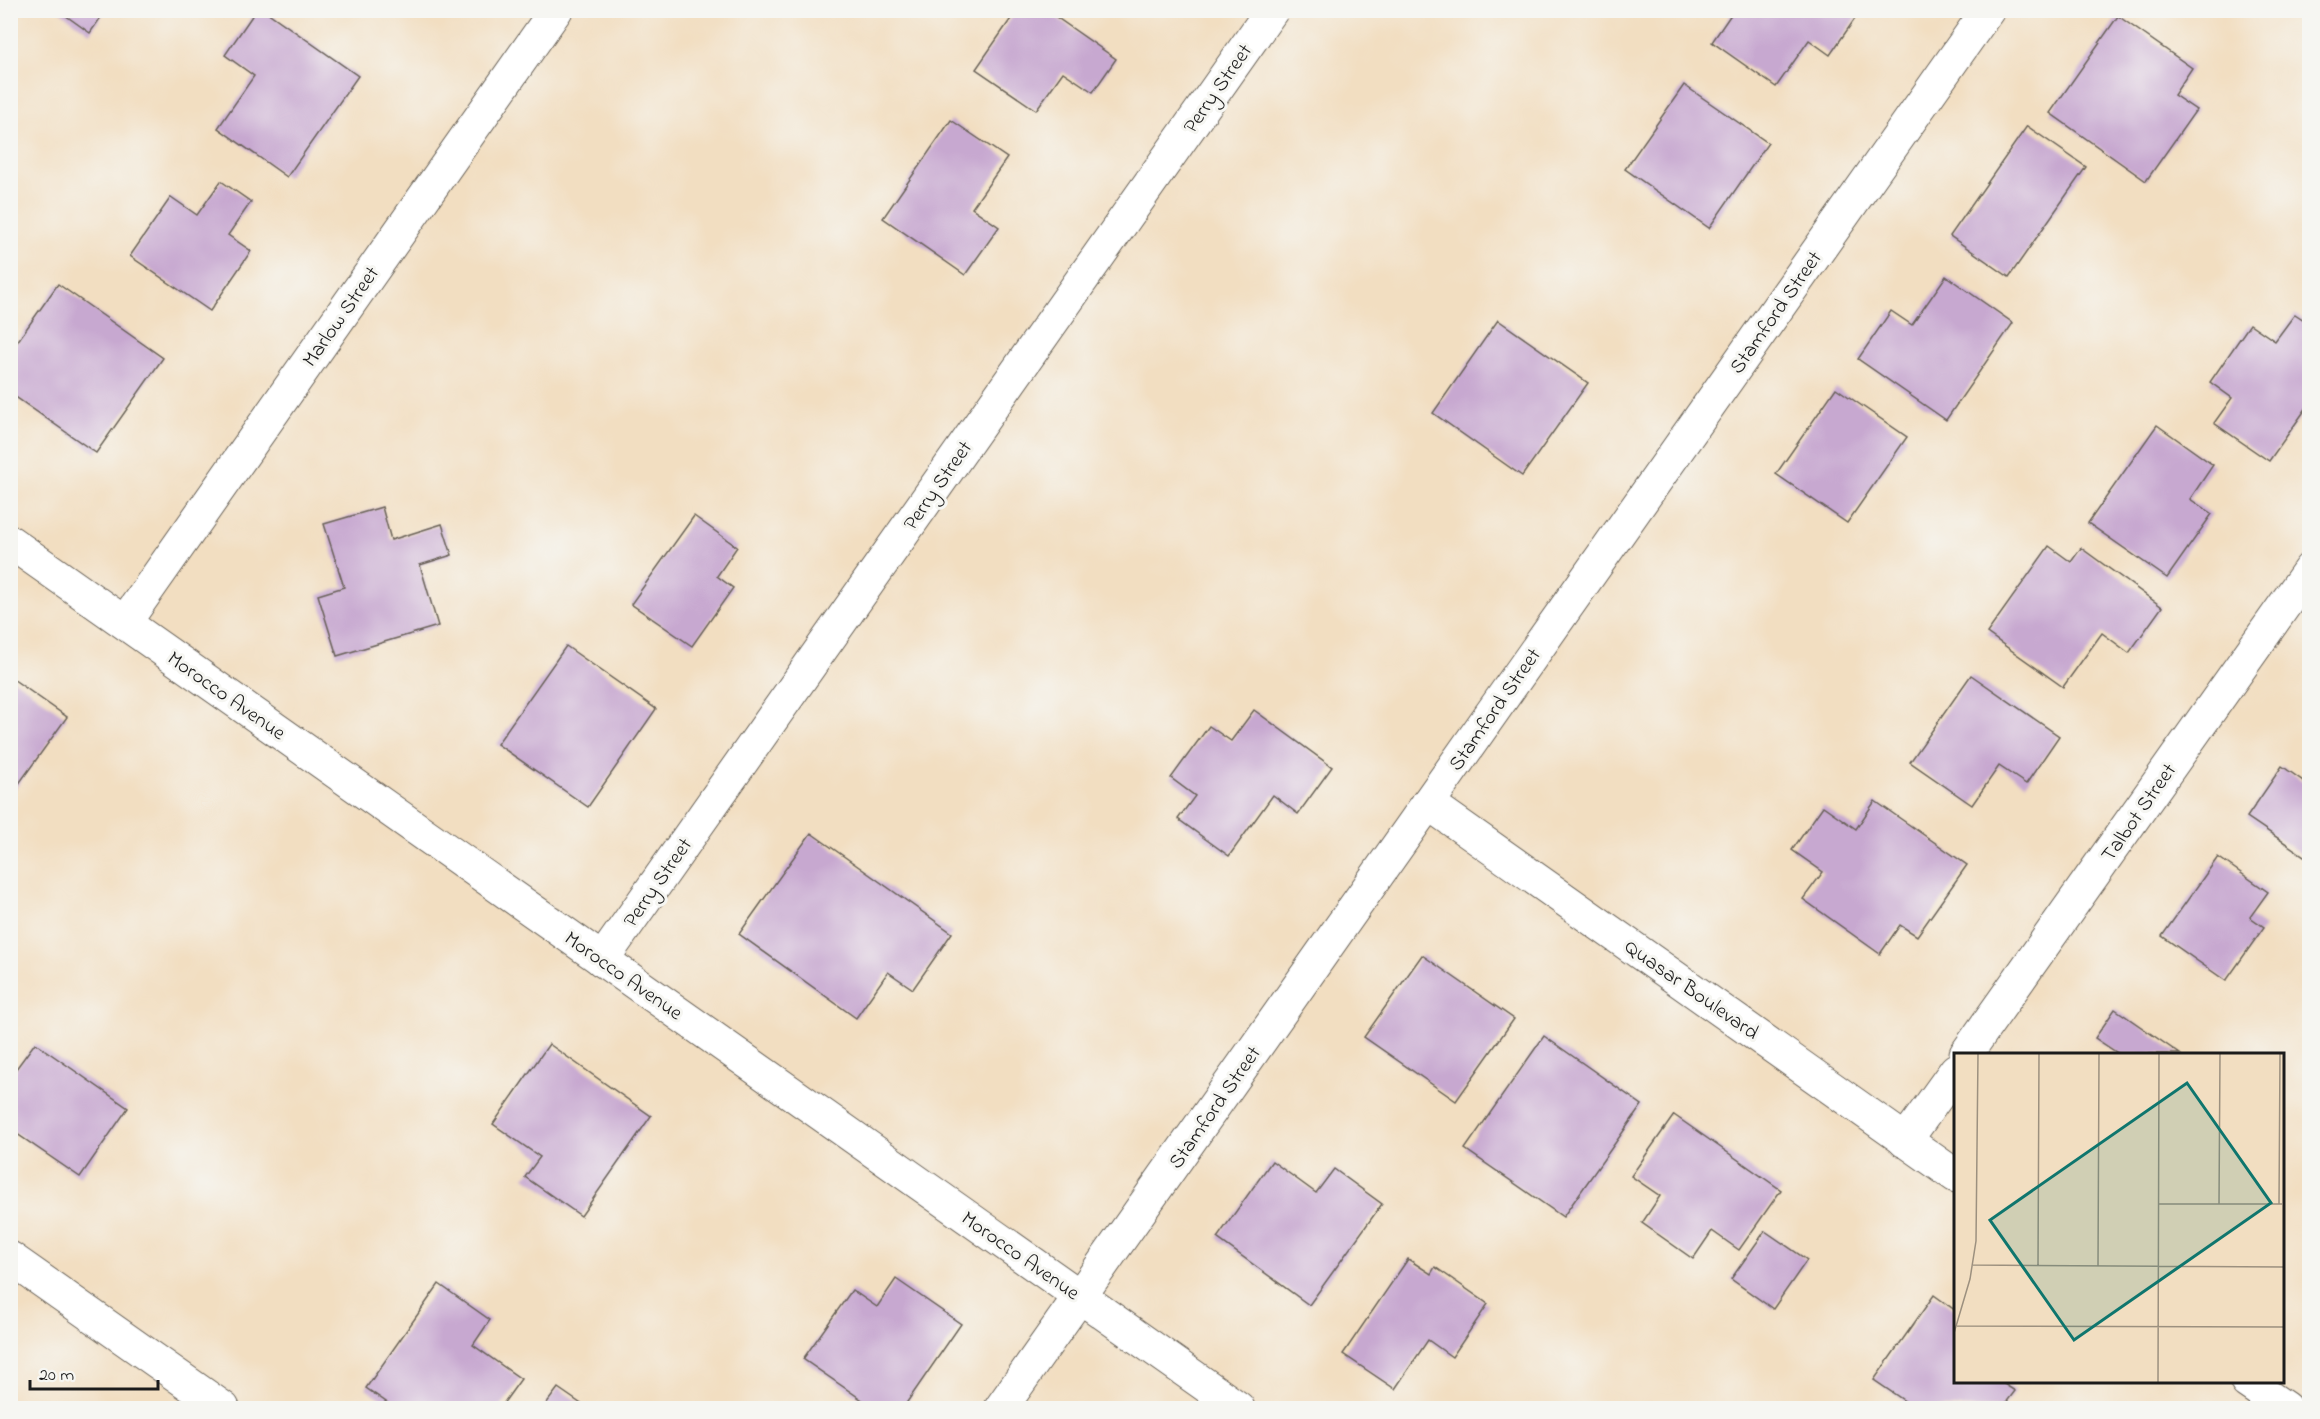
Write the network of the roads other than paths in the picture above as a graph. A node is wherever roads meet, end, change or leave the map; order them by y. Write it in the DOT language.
graph roads {
  1 [pos="556,10"];
  2 [pos="1272,10"];
  3 [pos="1988,10"];
  4 [pos="10,542"];
  5 [pos="2310,569"];
  6 [pos="124,622"];
  7 [pos="1428,803"];
  8 [pos="602,960"];
  9 [pos="1967,1053"];
  10 [pos="1954,1073"];
  11 [pos="1905,1141"];
  12 [pos="1954,1175"];
  13 [pos="10,1258"];
  14 [pos="1080,1297"];
  15 [pos="2248,1383"];
  16 [pos="224,1408"];
  17 [pos="1001,1408"];
  18 [pos="1238,1408"];
  19 [pos="2285,1408"];
  1 -- 6 [label="street, Marlow Street"];
  2 -- 8 [label="street, Perry Street"];
  3 -- 7 [label="street, Stamford Street"];
  4 -- 6 [label="street, Morocco Avenue"];
  5 -- 9 [label="street, Talbot Street"];
  6 -- 8 [label="street, Morocco Avenue"];
  7 -- 11 [label="street, Quasar Boulevard"];
  7 -- 14 [label="street, Stamford Street"];
  8 -- 14 [label="street, Morocco Avenue"];
  10 -- 11 [label="street"];
  11 -- 12 [label="street, Quasar Boulevard"];
  13 -- 16 [label="street"];
  14 -- 17 [label="street, Stamford Street"];
  14 -- 18 [label="street, Morocco Avenue"];
  15 -- 19 [label="street"];
}
